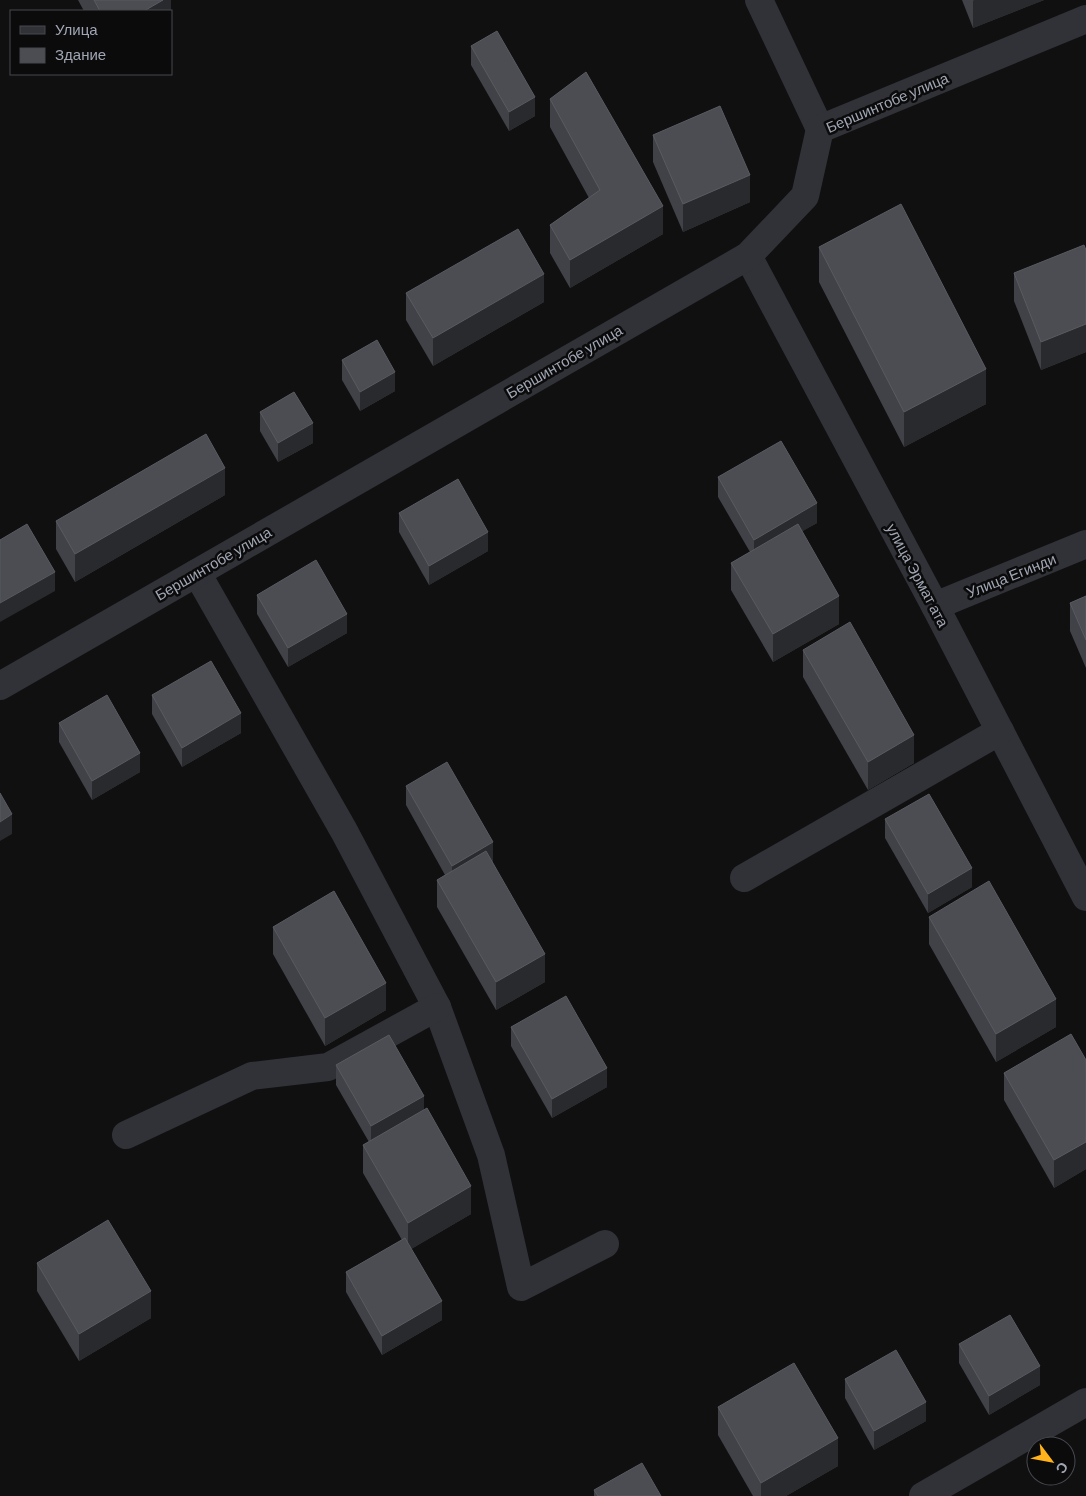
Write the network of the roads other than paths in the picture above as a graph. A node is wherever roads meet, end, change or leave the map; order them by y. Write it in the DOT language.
graph roads {
  1 [pos="759,0"];
  2 [pos="1086,18"];
  3 [pos="820,129"];
  4 [pos="748,256"];
  5 [pos="1086,544"];
  6 [pos="197,573"];
  7 [pos="935,606"];
  8 [pos="0,686"];
  9 [pos="1000,731"];
  10 [pos="744,878"];
  11 [pos="1086,897"];
  12 [pos="437,1007"];
  13 [pos="126,1135"];
  14 [pos="605,1244"];
  15 [pos="1086,1402"];
  16 [pos="923,1496"];
  1 -- 3 [label="street"];
  2 -- 3 [label="street, Бершинтобе улица"];
  3 -- 4 [label="street, Бершинтобе улица"];
  4 -- 6 [label="street, Бершинтобе улица"];
  4 -- 7 [label="street, улица Эрмат ата"];
  5 -- 7 [label="street, Улица Егинди"];
  6 -- 8 [label="street, Бершинтобе улица"];
  6 -- 12 [label="street"];
  7 -- 9 [label="street, улица Эрмат ата"];
  9 -- 10 [label="street"];
  9 -- 11 [label="street, улица Эрмат ата"];
  12 -- 13 [label="street"];
  12 -- 14 [label="street"];
  15 -- 16 [label="street"];
}
